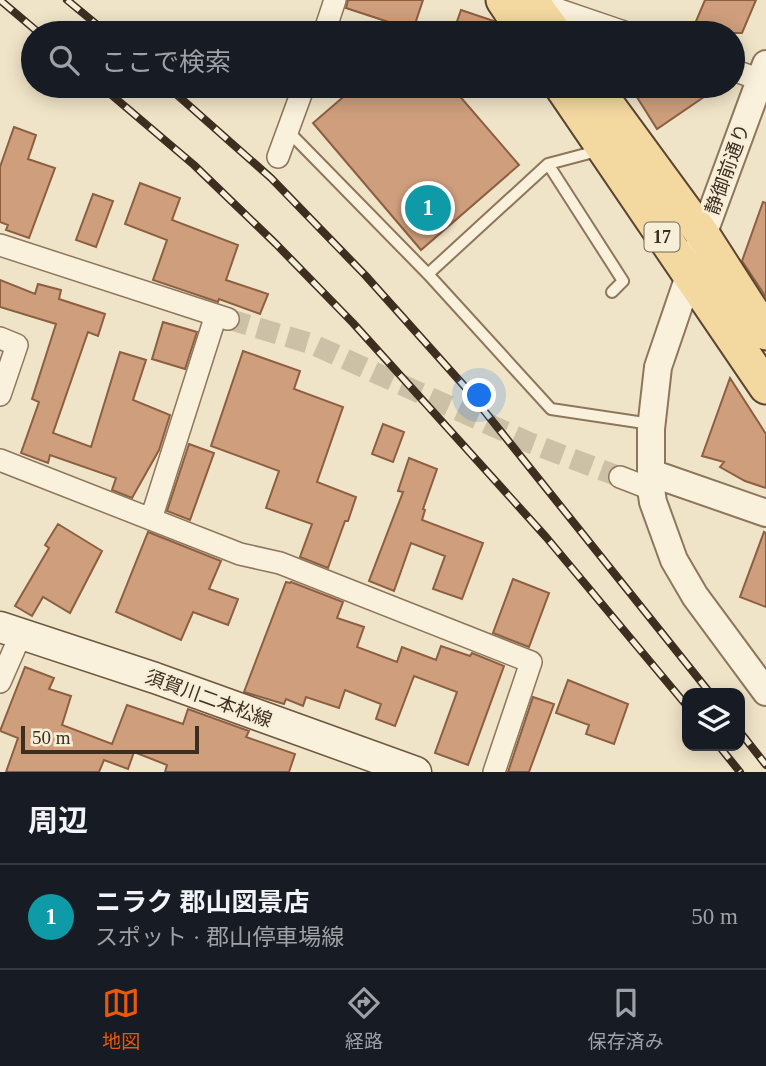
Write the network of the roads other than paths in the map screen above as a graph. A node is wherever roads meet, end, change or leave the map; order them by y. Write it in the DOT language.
graph roads {
  1 [pos="335,0"];
  2 [pos="503,0"];
  3 [pos="531,0"];
  4 [pos="328,21"];
  5 [pos="517,21"];
  6 [pos="546,21"];
  7 [pos="591,21"];
  8 [pos="745,72"];
  9 [pos="764,75"];
  10 [pos="299,98"];
  11 [pos="569,98"];
  12 [pos="603,98"];
  13 [pos="287,130"];
  14 [pos="603,149"];
  15 [pos="278,157"];
  16 [pos="548,164"];
  17 [pos="703,234"];
  18 [pos="0,245"];
  19 [pos="428,274"];
  20 [pos="688,276"];
  21 [pos="612,292"];
  22 [pos="766,333"];
  23 [pos="0,338"];
  24 [pos="766,387"];
  25 [pos="0,395"];
  26 [pos="651,424"];
  27 [pos="0,460"];
  28 [pos="620,477"];
  29 [pos="651,481"];
  30 [pos="766,513"];
  31 [pos="151,519"];
  32 [pos="10,630"];
  33 [pos="0,682"];
  34 [pos="766,692"];
  35 [pos="416,772"];
  36 [pos="494,772"];
  1 -- 4 [label="street"];
  2 -- 5 [label="main road"];
  3 -- 6 [label="main road"];
  3 -- 7 [label="street"];
  8 -- 9 [label="street"];
  9 -- 17 [label="street, 静御前通り"];
  10 -- 13 [label="street"];
  11 -- 14 [label="main road, 17"];
  12 -- 17 [label="main road, 17"];
  13 -- 15 [label="street"];
  13 -- 19 [label="lane"];
  14 -- 16 [label="lane"];
  14 -- 20 [label="main road, 17"];
  16 -- 19 [label="lane"];
  16 -- 21 [label="lane"];
  17 -- 20 [label="street, 静御前通り"];
  17 -- 22 [label="main road, 17"];
  18 -- 31 [label="street"];
  19 -- 26 [label="lane"];
  20 -- 24 [label="main road, 17"];
  20 -- 26 [label="street, 静御前通り"];
  23 -- 25 [label="street"];
  26 -- 29 [label="street, 静御前通り"];
  27 -- 31 [label="street"];
  28 -- 29 [label="street"];
  29 -- 30 [label="street"];
  29 -- 34 [label="street, 静御前通り"];
  31 -- 36 [label="street"];
  32 -- 33 [label="street"];
  32 -- 35 [label="main road, 須賀川二本松線"];
}
